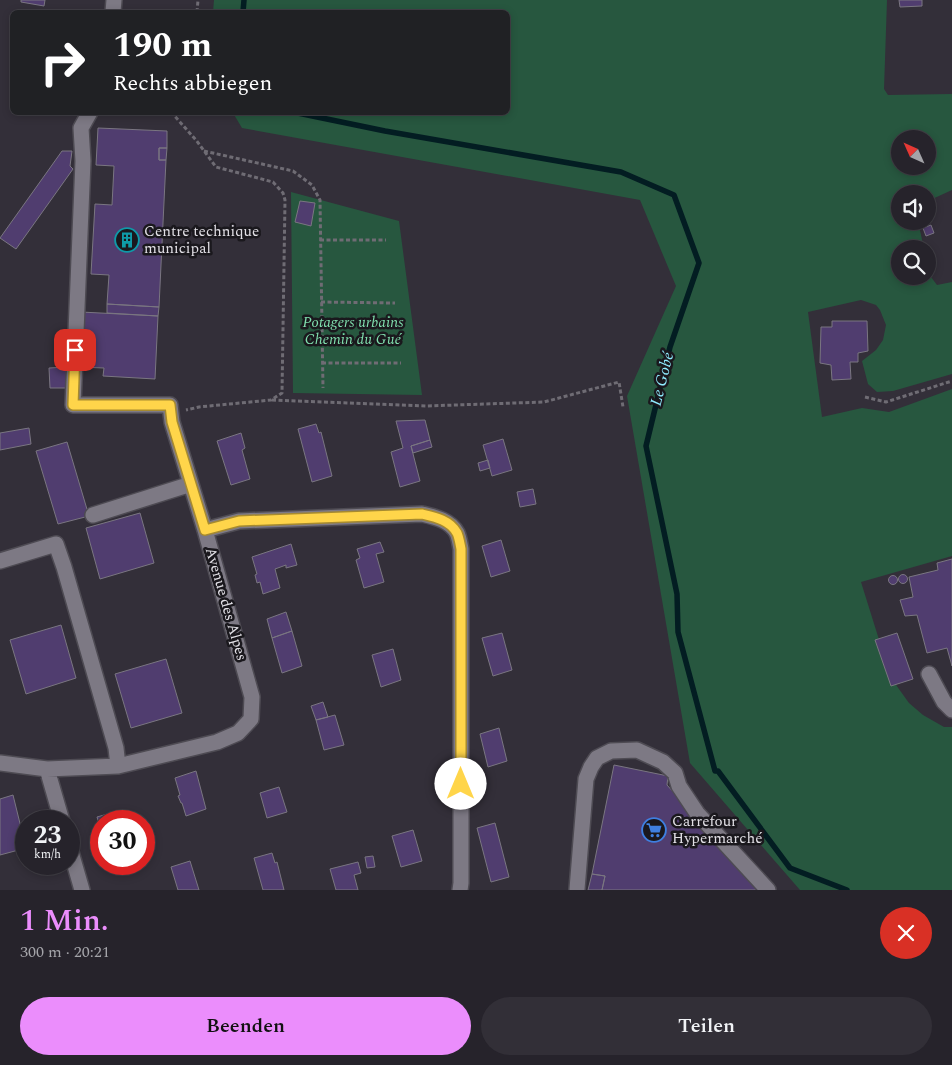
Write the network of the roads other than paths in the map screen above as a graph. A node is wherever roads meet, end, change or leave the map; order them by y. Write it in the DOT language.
graph roads {
  1 [pos="88,115"];
  2 [pos="191,484"];
  3 [pos="93,515"];
  4 [pos="205,530"];
  5 [pos="0,561"];
  6 [pos="929,674"];
  7 [pos="952,710"];
  8 [pos="0,763"];
  9 [pos="118,766"];
  10 [pos="47,769"];
  11 [pos="59,810"];
  12 [pos="78,875"];
  13 [pos="577,889"];
  14 [pos="82,890"];
  15 [pos="460,890"];
  16 [pos="768,890"];
  1 -- 2 [label="street"];
  2 -- 3 [label="street"];
  2 -- 4 [label="street"];
  4 -- 9 [label="street, Avenue des Alpes"];
  4 -- 15 [label="street, Avenue des Alpes"];
  5 -- 9 [label="street"];
  6 -- 7 [label="street"];
  8 -- 10 [label="street, Avenue des Alpes"];
  9 -- 10 [label="street, Avenue des Alpes"];
  10 -- 11 [label="street"];
  12 -- 14 [label="street"];
  13 -- 16 [label="street"];
}
